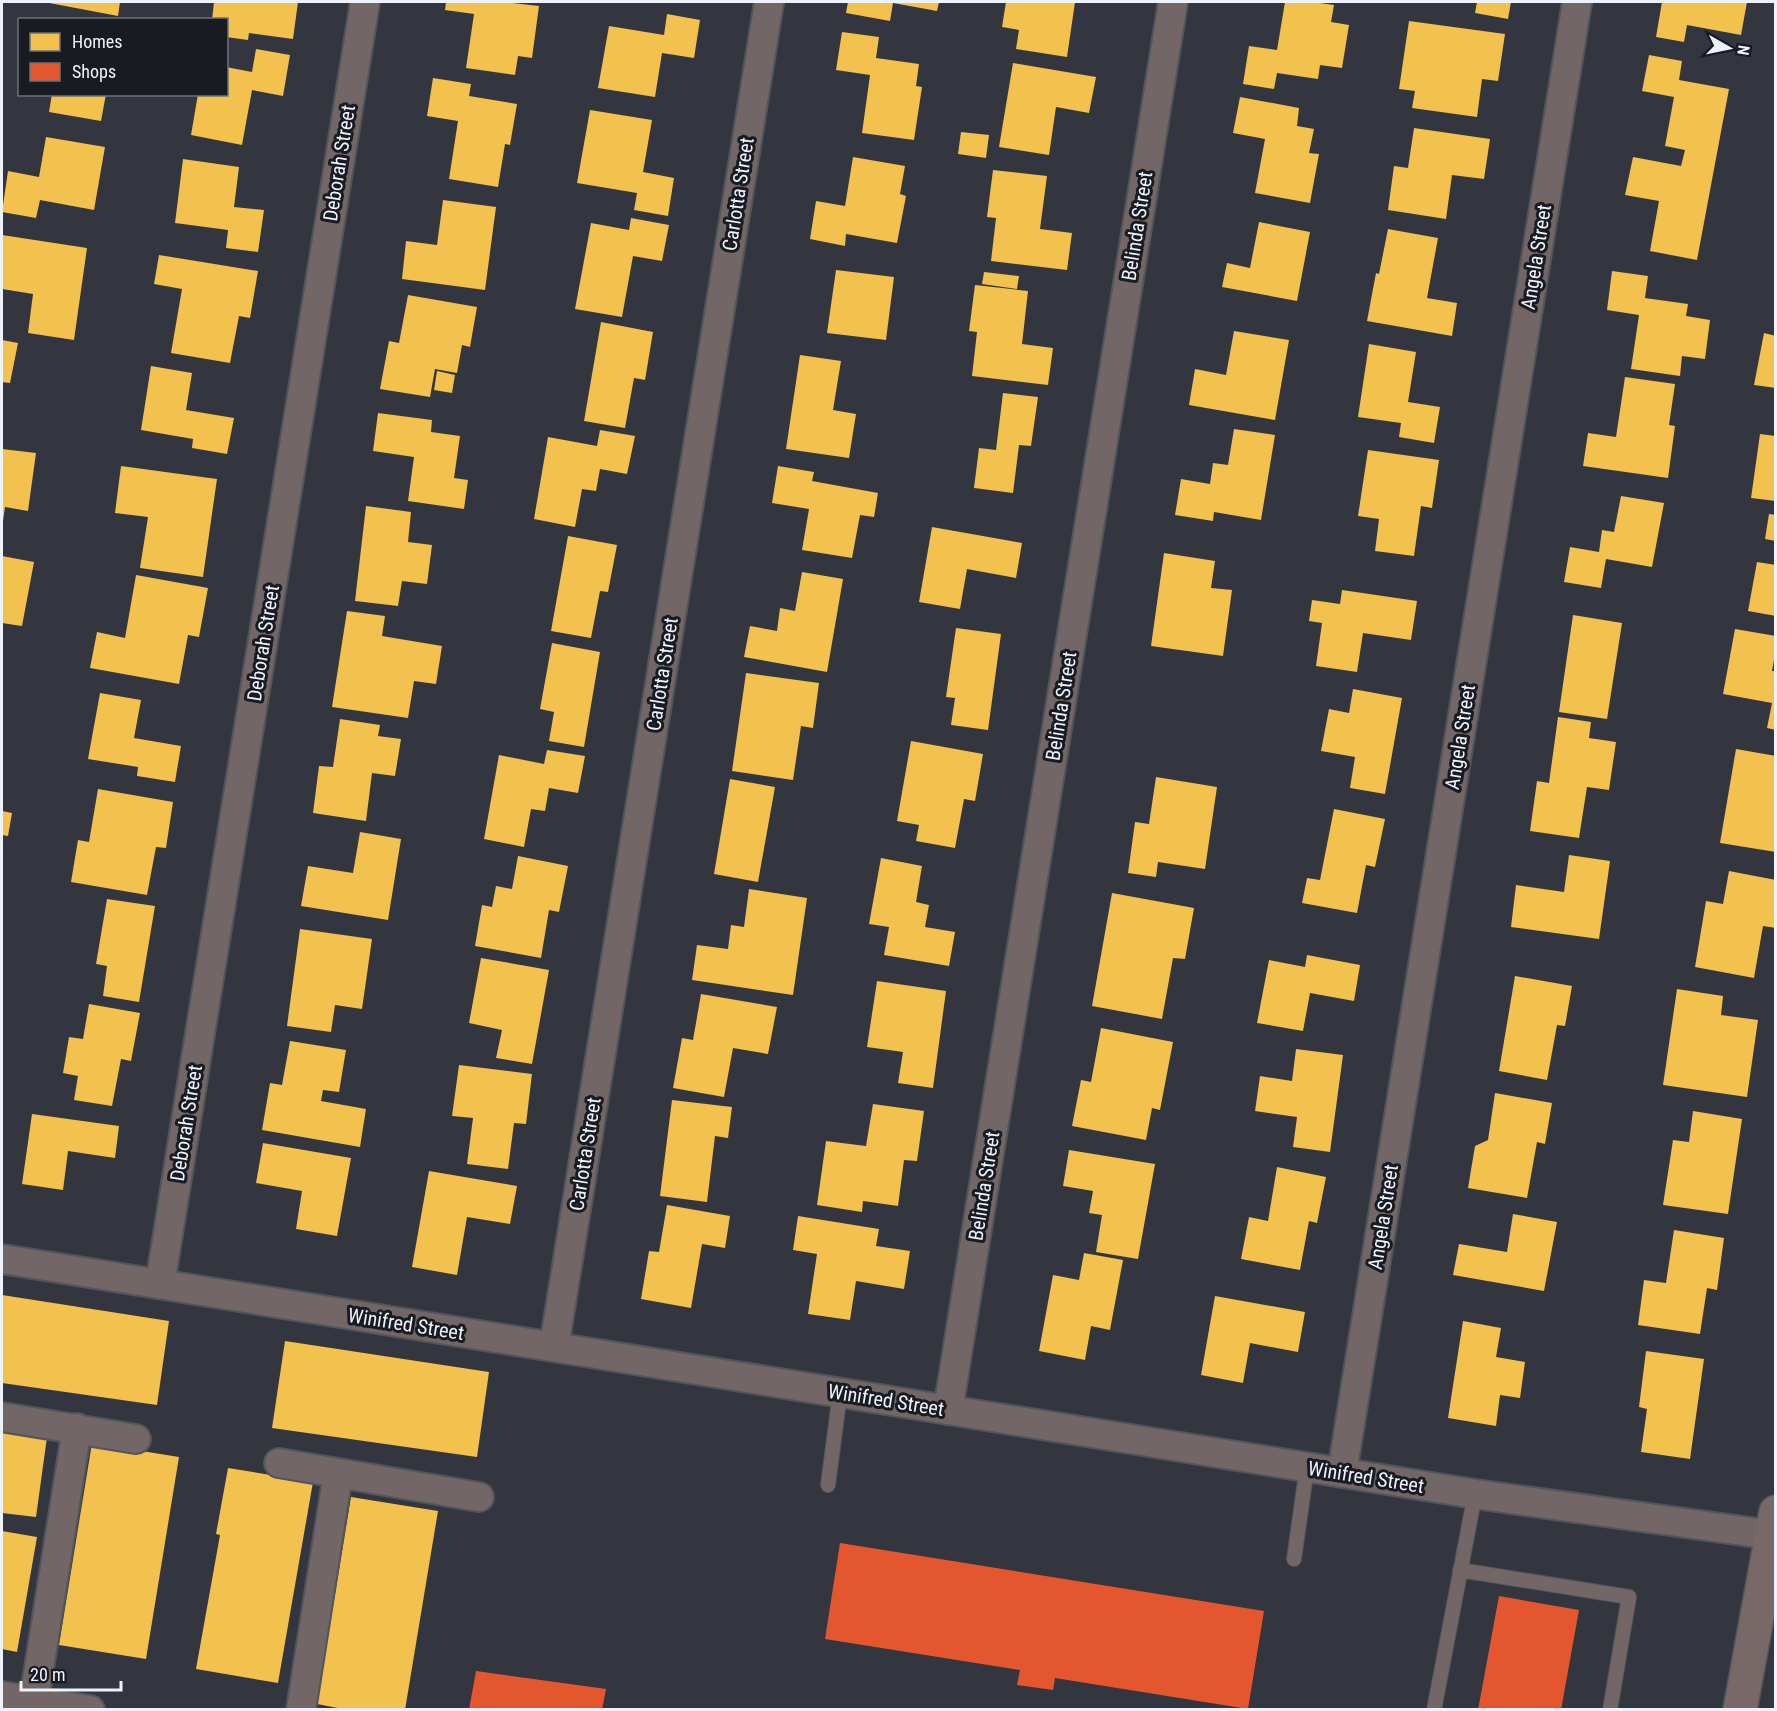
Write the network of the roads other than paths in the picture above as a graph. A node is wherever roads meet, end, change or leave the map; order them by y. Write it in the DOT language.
graph roads {
  1 [pos="365,2"];
  2 [pos="769,2"];
  3 [pos="1173,2"];
  4 [pos="1577,2"];
  5 [pos="2,1259"];
  6 [pos="160,1284"];
  7 [pos="554,1347"];
  8 [pos="840,1393"];
  9 [pos="948,1410"];
  10 [pos="2,1417"];
  11 [pos="77,1428"];
  12 [pos="136,1439"];
  13 [pos="279,1463"];
  14 [pos="1307,1467"];
  15 [pos="1342,1473"];
  16 [pos="339,1474"];
  17 [pos="828,1485"];
  18 [pos="1475,1494"];
  19 [pos="479,1497"];
  20 [pos="1774,1524"];
  21 [pos="1294,1559"];
  22 [pos="1460,1570"];
  23 [pos="2,1696"];
  24 [pos="34,1700"];
  25 [pos="90,1710"];
  26 [pos="301,1710"];
  27 [pos="1434,1710"];
  28 [pos="1610,1710"];
  29 [pos="1740,1710"];
  1 -- 6 [label="street, Deborah Street"];
  2 -- 7 [label="street, Carlotta Street"];
  3 -- 9 [label="street, Belinda Street"];
  4 -- 15 [label="street, Angela Street"];
  5 -- 6 [label="street, Winifred Street"];
  6 -- 7 [label="street, Winifred Street"];
  7 -- 8 [label="street, Winifred Street"];
  8 -- 9 [label="street, Winifred Street"];
  8 -- 17 [label="lane"];
  9 -- 14 [label="street, Winifred Street"];
  10 -- 11 [label="street"];
  11 -- 12 [label="street"];
  11 -- 24 [label="street"];
  13 -- 16 [label="street"];
  14 -- 15 [label="street, Winifred Street"];
  14 -- 21 [label="lane"];
  15 -- 18 [label="street, Winifred Street"];
  16 -- 19 [label="street"];
  16 -- 26 [label="street"];
  18 -- 20 [label="street, Winifred Street"];
  18 -- 22 [label="lane"];
  20 -- 29 [label="main road"];
  22 -- 27 [label="lane"];
  22 -- 28 [label="lane"];
  23 -- 24 [label="street"];
  24 -- 25 [label="street"];
}
